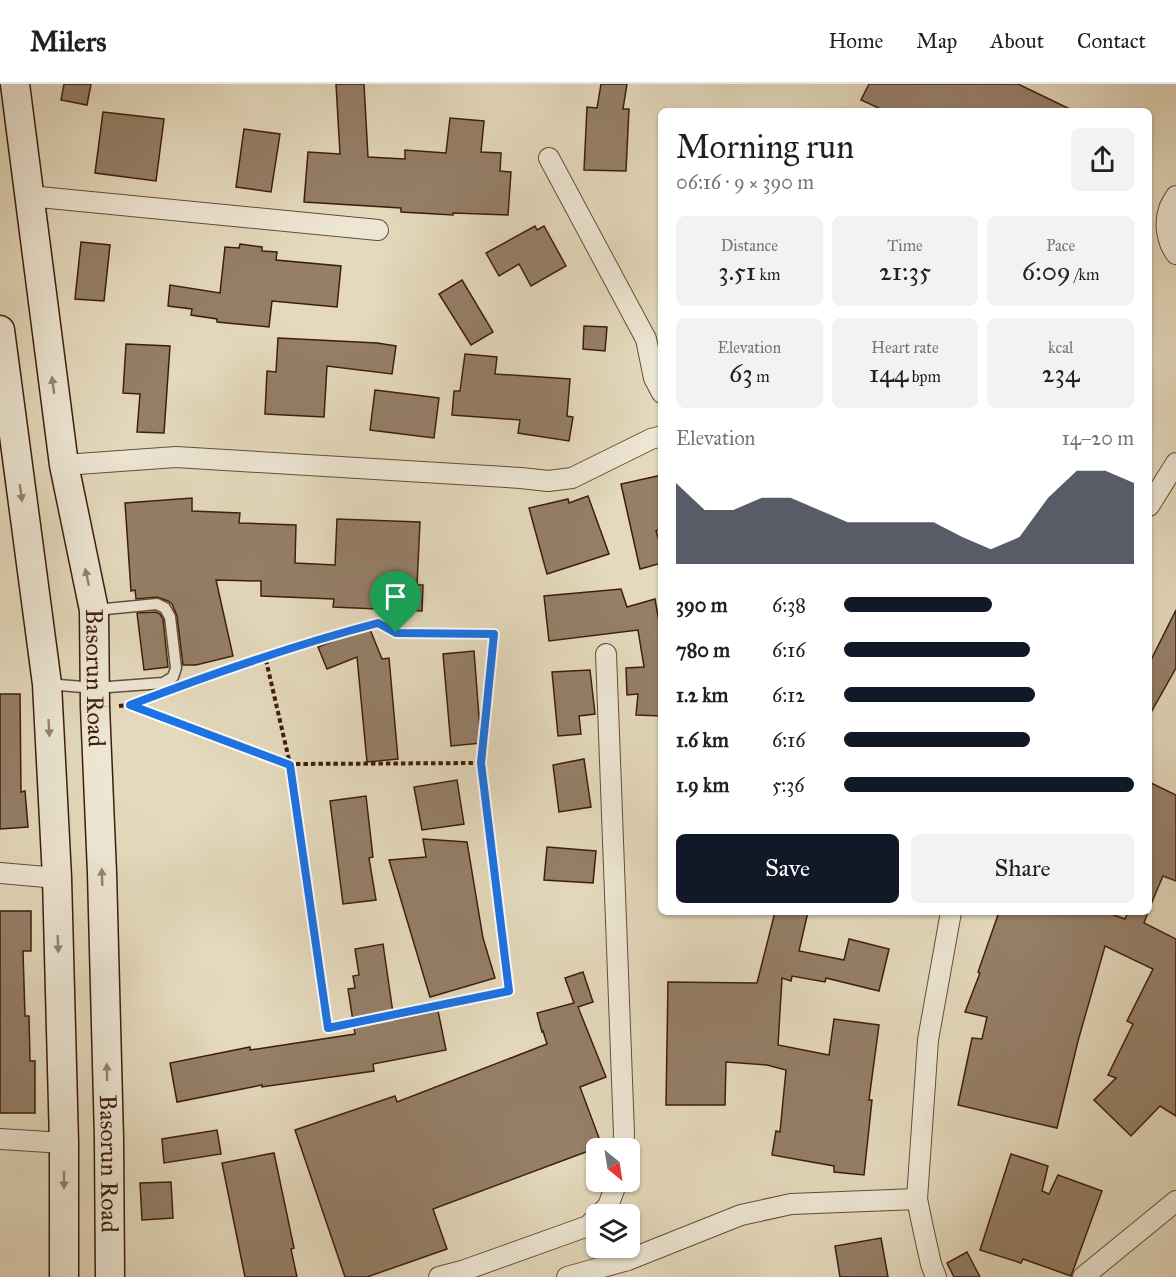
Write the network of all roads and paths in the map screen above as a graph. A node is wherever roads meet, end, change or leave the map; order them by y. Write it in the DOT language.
graph roads {
  1 [pos="15,84"];
  2 [pos="549,158"];
  3 [pos="29,196"];
  4 [pos="1176,196"];
  5 [pos="378,230"];
  6 [pos="1176,254"];
  7 [pos="0,330"];
  8 [pos="654,341"];
  9 [pos="2,360"];
  10 [pos="658,386"];
  11 [pos="658,437"];
  12 [pos="1176,463"];
  13 [pos="64,465"];
  14 [pos="1152,501"];
  15 [pos="94,610"];
  16 [pos="606,654"];
  17 [pos="265,656"];
  18 [pos="47,684"];
  19 [pos="183,685"];
  20 [pos="95,698"];
  21 [pos="140,701"];
  22 [pos="130,705"];
  23 [pos="481,763"];
  24 [pos="290,765"];
  25 [pos="0,873"];
  26 [pos="57,878"];
  27 [pos="950,915"];
  28 [pos="624,1138"];
  29 [pos="0,1139"];
  30 [pos="64,1143"];
  31 [pos="917,1198"];
  32 [pos="1176,1201"];
  33 [pos="586,1227"];
  34 [pos="64,1277"];
  35 [pos="110,1277"];
  36 [pos="439,1277"];
  37 [pos="567,1277"];
  38 [pos="936,1277"];
  39 [pos="1083,1277"];
  1 -- 3 [label="main road, Basorun Road"];
  2 -- 8 [label="street"];
  3 -- 5 [label="street"];
  13 -- 3 [label="main road, Basorun Road, one-way"];
  4 -- 6 [label="street"];
  7 -- 9 [label="main road, Basorun Road"];
  8 -- 10 [label="street"];
  9 -- 18 [label="main road, Basorun Road, one-way"];
  11 -- 13 [label="street"];
  12 -- 14 [label="street"];
  15 -- 13 [label="main road, Basorun Road, one-way"];
  15 -- 20 [label="main road, Basorun Road"];
  15 -- 20 [label="lane"];
  16 -- 28 [label="street"];
  17 -- 19 [label="path"];
  17 -- 23 [label="path"];
  17 -- 24 [label="path"];
  18 -- 20 [label="lane"];
  18 -- 26 [label="main road, Basorun Road, one-way"];
  20 -- 22 [label="path"];
  35 -- 20 [label="main road, Basorun Road, one-way"];
  21 -- 22 [label="path"];
  22 -- 24 [label="path"];
  23 -- 24 [label="path"];
  23 -- 24 [label="path"];
  25 -- 26 [label="street"];
  26 -- 30 [label="main road, Basorun Road, one-way"];
  27 -- 31 [label="street"];
  29 -- 30 [label="street"];
  30 -- 34 [label="main road, Basorun Road, one-way"];
  31 -- 37 [label="street"];
  31 -- 38 [label="street"];
  32 -- 39 [label="street"];
  33 -- 36 [label="street"];
}
